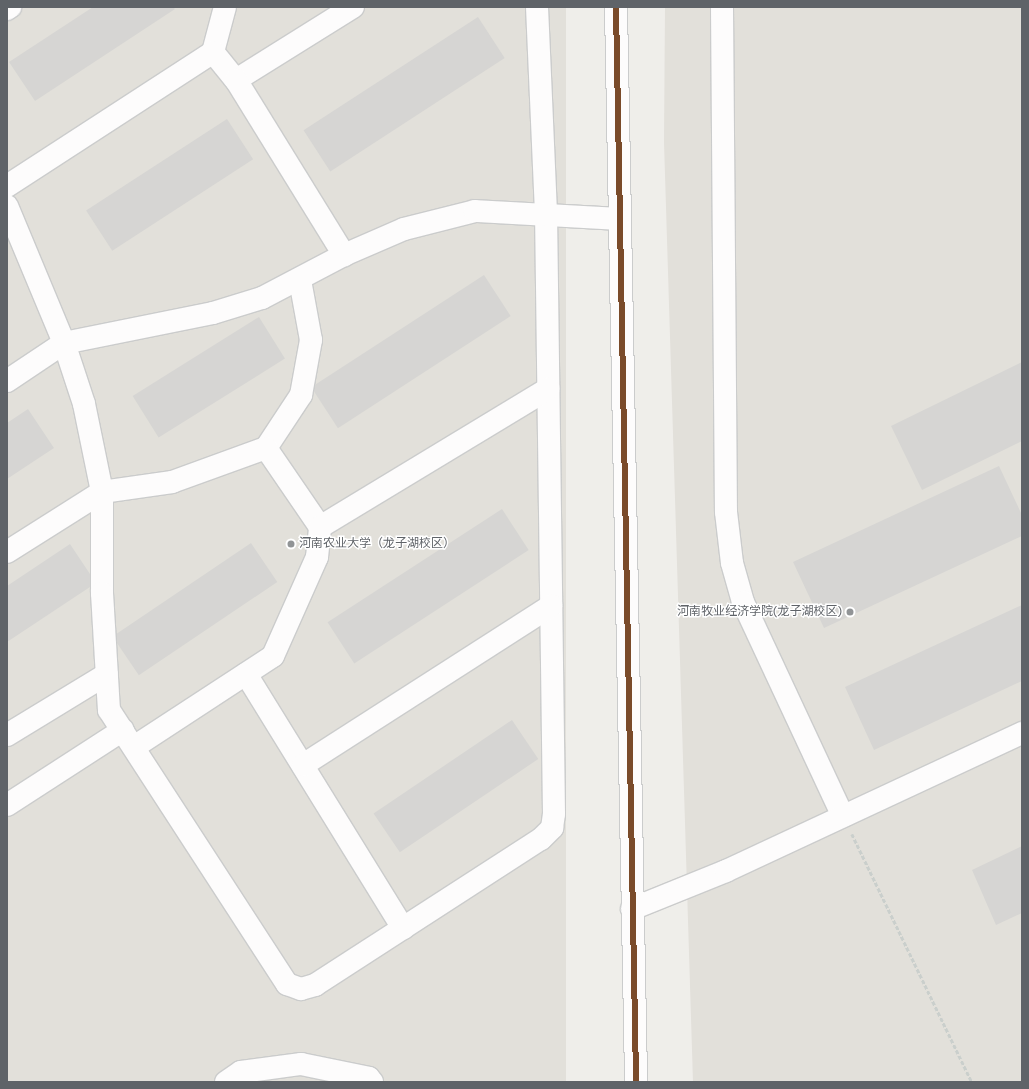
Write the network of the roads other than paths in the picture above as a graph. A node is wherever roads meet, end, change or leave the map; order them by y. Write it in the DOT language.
graph roads {
  1 [pos="10,7"];
  2 [pos="225,7"];
  3 [pos="353,7"];
  4 [pos="537,7"];
  5 [pos="616,7"];
  6 [pos="722,7"];
  7 [pos="7,9"];
  8 [pos="213,52"];
  9 [pos="236,80"];
  10 [pos="7,186"];
  11 [pos="7,207"];
  12 [pos="546,213"];
  13 [pos="618,219"];
  14 [pos="344,255"];
  15 [pos="300,280"];
  16 [pos="64,343"];
  17 [pos="7,381"];
  18 [pos="548,389"];
  19 [pos="266,448"];
  20 [pos="102,492"];
  21 [pos="320,527"];
  22 [pos="7,552"];
  23 [pos="551,606"];
  24 [pos="107,674"];
  25 [pos="246,674"];
  26 [pos="1022,733"];
  27 [pos="7,735"];
  28 [pos="128,739"];
  29 [pos="303,765"];
  30 [pos="7,805"];
  31 [pos="843,816"];
  32 [pos="632,909"];
  33 [pos="403,928"];
  34 [pos="226,1082"];
  35 [pos="372,1082"];
  36 [pos="636,1082"];
  1 -- 7 [label="street"];
  2 -- 8 [label="street"];
  3 -- 9 [label="street"];
  4 -- 12 [label="street"];
  5 -- 13 [label="street"];
  6 -- 31 [label="street"];
  8 -- 9 [label="street"];
  8 -- 10 [label="street"];
  9 -- 14 [label="street"];
  11 -- 16 [label="street"];
  12 -- 13 [label="street"];
  12 -- 14 [label="street"];
  12 -- 18 [label="street"];
  13 -- 32 [label="street"];
  14 -- 15 [label="street"];
  15 -- 16 [label="street"];
  15 -- 19 [label="street"];
  16 -- 17 [label="street"];
  16 -- 20 [label="street"];
  18 -- 21 [label="street"];
  18 -- 23 [label="street"];
  19 -- 20 [label="street"];
  19 -- 21 [label="street"];
  20 -- 22 [label="street"];
  20 -- 24 [label="street"];
  21 -- 25 [label="street"];
  23 -- 29 [label="street"];
  23 -- 33 [label="street"];
  24 -- 27 [label="street"];
  24 -- 28 [label="street"];
  25 -- 28 [label="street"];
  25 -- 29 [label="street"];
  26 -- 31 [label="street"];
  28 -- 30 [label="street"];
  28 -- 33 [label="street"];
  29 -- 33 [label="street"];
  31 -- 32 [label="street"];
  32 -- 36 [label="street"];
  34 -- 35 [label="street"];
}
